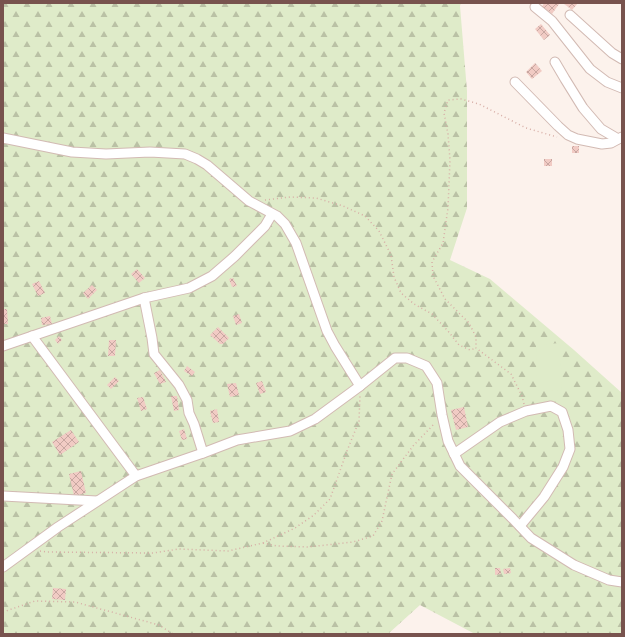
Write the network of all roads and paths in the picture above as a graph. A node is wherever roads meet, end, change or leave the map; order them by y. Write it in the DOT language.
graph roads {
  1 [pos="535,7"];
  2 [pos="570,14"];
  3 [pos="622,59"];
  4 [pos="555,62"];
  5 [pos="515,82"];
  6 [pos="622,88"];
  7 [pos="562,137"];
  8 [pos="3,138"];
  9 [pos="620,138"];
  10 [pos="263,200"];
  11 [pos="272,214"];
  12 [pos="144,298"];
  13 [pos="32,336"];
  14 [pos="3,346"];
  15 [pos="476,348"];
  16 [pos="360,386"];
  17 [pos="526,411"];
  18 [pos="442,415"];
  19 [pos="203,453"];
  20 [pos="454,454"];
  21 [pos="136,476"];
  22 [pos="3,496"];
  23 [pos="97,501"];
  24 [pos="520,526"];
  25 [pos="263,544"];
  26 [pos="28,549"];
  27 [pos="3,567"];
  28 [pos="622,582"];
  29 [pos="3,612"];
  30 [pos="173,634"];
  1 -- 6 [label="street"];
  2 -- 3 [label="street"];
  4 -- 9 [label="street"];
  5 -- 9 [label="street"];
  7 -- 15 [label="path"];
  8 -- 11 [label="street"];
  10 -- 15 [label="path"];
  11 -- 12 [label="street"];
  11 -- 16 [label="street"];
  12 -- 13 [label="street"];
  12 -- 19 [label="street"];
  13 -- 14 [label="street"];
  13 -- 21 [label="street"];
  15 -- 17 [label="path"];
  16 -- 18 [label="street"];
  16 -- 19 [label="street"];
  16 -- 25 [label="path"];
  17 -- 20 [label="street"];
  17 -- 24 [label="street"];
  18 -- 20 [label="street"];
  18 -- 25 [label="path"];
  19 -- 21 [label="street"];
  20 -- 24 [label="street"];
  21 -- 23 [label="street"];
  22 -- 23 [label="street"];
  23 -- 26 [label="street"];
  24 -- 28 [label="street"];
  25 -- 26 [label="path"];
  26 -- 27 [label="street"];
  29 -- 30 [label="path"];
}
